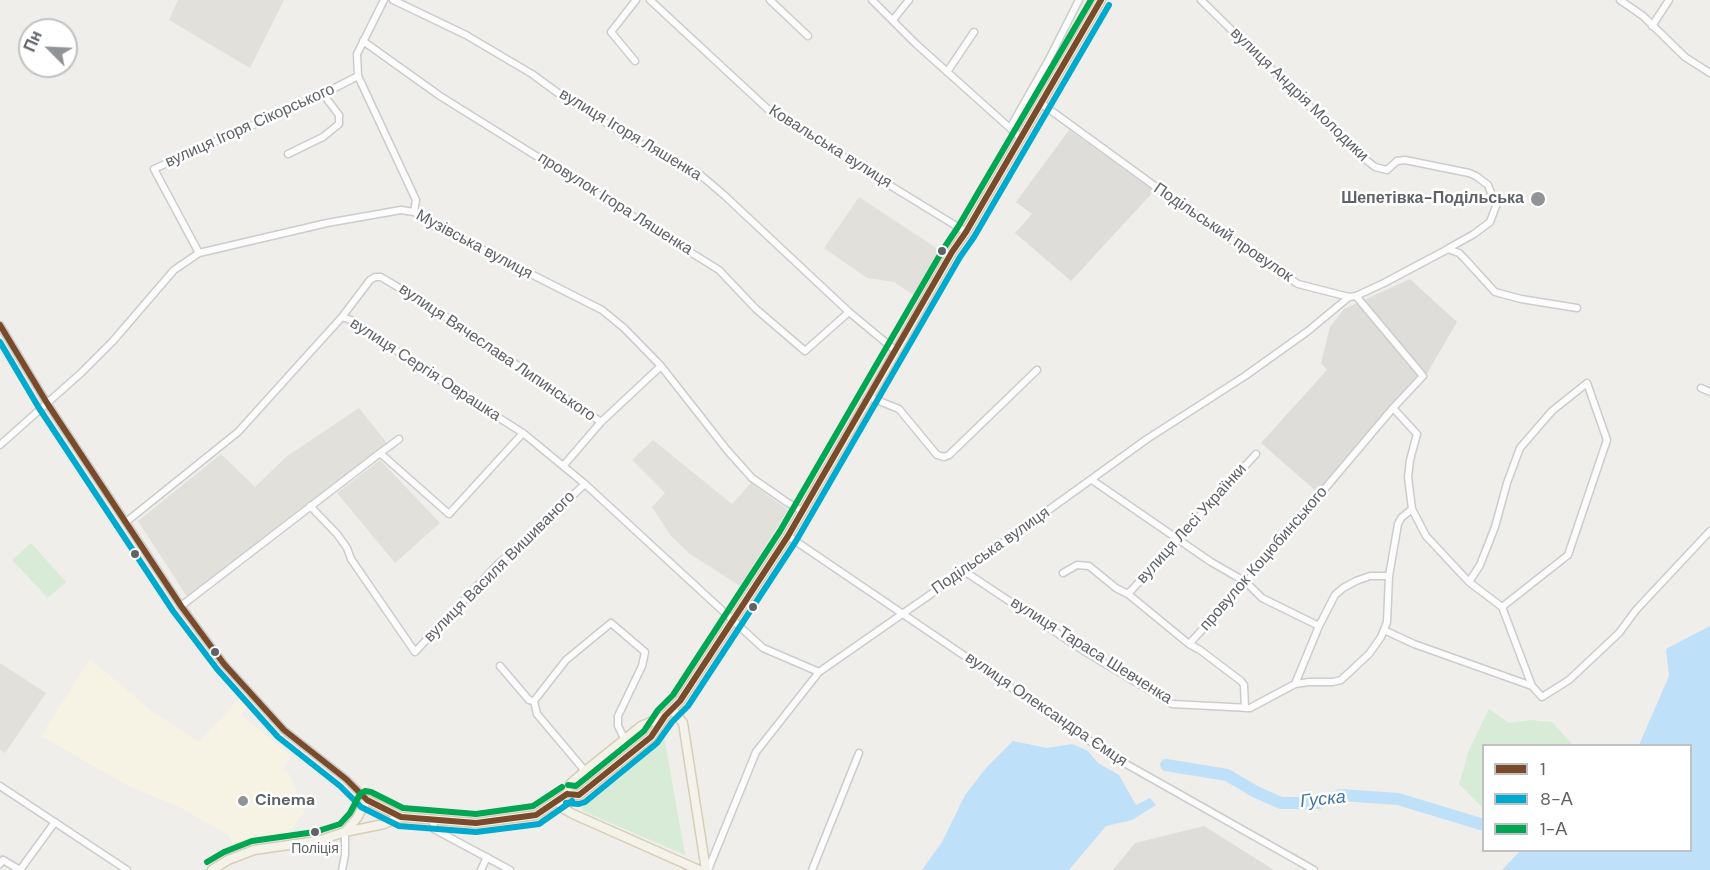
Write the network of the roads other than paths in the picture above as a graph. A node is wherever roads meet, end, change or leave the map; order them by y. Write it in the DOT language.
graph roads {
  1 [pos="384,0"];
  2 [pos="393,0"];
  3 [pos="636,0"];
  4 [pos="650,0"];
  5 [pos="770,0"];
  6 [pos="872,0"];
  7 [pos="909,0"];
  8 [pos="1079,0"];
  9 [pos="1101,0"];
  10 [pos="1201,0"];
  11 [pos="1620,0"];
  12 [pos="1669,0"];
  13 [pos="893,20"];
  14 [pos="1653,26"];
  15 [pos="974,32"];
  16 [pos="808,36"];
  17 [pos="363,41"];
  18 [pos="635,61"];
  19 [pos="1710,64"];
  20 [pos="947,72"];
  21 [pos="1707,72"];
  22 [pos="358,76"];
  23 [pos="322,94"];
  24 [pos="1042,104"];
  25 [pos="1010,128"];
  26 [pos="1021,138"];
  27 [pos="288,154"];
  28 [pos="414,212"];
  29 [pos="966,232"];
  30 [pos="1448,249"];
  31 [pos="199,253"];
  32 [pos="1353,296"];
  33 [pos="1577,308"];
  34 [pos="849,312"];
  35 [pos="342,317"];
  36 [pos="0,325"];
  37 [pos="896,351"];
  38 [pos="661,366"];
  39 [pos="1037,370"];
  40 [pos="1701,388"];
  41 [pos="1710,392"];
  42 [pos="869,397"];
  43 [pos="47,403"];
  44 [pos="1393,408"];
  45 [pos="601,422"];
  46 [pos="523,433"];
  47 [pos="399,439"];
  48 [pos="0,445"];
  49 [pos="380,453"];
  50 [pos="1256,454"];
  51 [pos="564,465"];
  52 [pos="1092,480"];
  53 [pos="585,483"];
  54 [pos="310,506"];
  55 [pos="1412,509"];
  56 [pos="802,511"];
  57 [pos="126,522"];
  58 [pos="1710,531"];
  59 [pos="788,536"];
  60 [pos="1178,540"];
  61 [pos="964,571"];
  62 [pos="1063,573"];
  63 [pos="1389,576"];
  64 [pos="1246,582"];
  65 [pos="1469,582"];
  66 [pos="1128,594"];
  67 [pos="182,606"];
  68 [pos="1502,607"];
  69 [pos="902,613"];
  70 [pos="732,621"];
  71 [pos="1319,626"];
  72 [pos="1384,630"];
  73 [pos="1189,644"];
  74 [pos="500,666"];
  75 [pos="819,672"];
  76 [pos="1295,684"];
  77 [pos="1532,686"];
  78 [pos="534,700"];
  79 [pos="1245,708"];
  80 [pos="672,709"];
  81 [pos="664,716"];
  82 [pos="625,740"];
  83 [pos="859,753"];
  84 [pos="585,771"];
  85 [pos="0,786"];
  86 [pos="567,794"];
  87 [pos="367,800"];
  88 [pos="557,801"];
  89 [pos="401,817"];
  90 [pos="434,821"];
  91 [pos="55,822"];
  92 [pos="345,832"];
  93 [pos="487,858"];
  94 [pos="0,864"];
  95 [pos="127,870"];
  96 [pos="212,870"];
  97 [pos="342,870"];
  98 [pos="481,870"];
  99 [pos="510,870"];
  100 [pos="699,870"];
  101 [pos="707,870"];
  102 [pos="812,870"];
  103 [pos="1314,870"];
  1 -- 17 [label="street"];
  2 -- 34 [label="street, вулиця Ігоря Ляшенка"];
  3 -- 18 [label="street"];
  4 -- 29 [label="street, Ковальська вулиця"];
  5 -- 16 [label="street"];
  6 -- 13 [label="street"];
  7 -- 13 [label="street"];
  8 -- 25 [label="street"];
  9 -- 24 [label="main road"];
  10 -- 30 [label="street, вулиця Андрія Молодики"];
  11 -- 14 [label="street"];
  12 -- 14 [label="street"];
  13 -- 20 [label="street"];
  14 -- 21 [label="street"];
  15 -- 20 [label="street"];
  17 -- 22 [label="street"];
  17 -- 34 [label="street, провулок Ігора Ляшенка"];
  19 -- 21 [label="street"];
  20 -- 25 [label="street"];
  22 -- 23 [label="street, вулиця Ігоря Сікорського"];
  22 -- 28 [label="street"];
  23 -- 27 [label="street"];
  23 -- 31 [label="street, вулиця Ігоря Сікорського"];
  24 -- 26 [label="main road"];
  24 -- 32 [label="street, Подільський провулок"];
  25 -- 26 [label="street"];
  26 -- 29 [label="main road"];
  28 -- 31 [label="street, Музівська вулиця"];
  28 -- 38 [label="street, Музівська вулиця"];
  29 -- 37 [label="main road"];
  30 -- 32 [label="street"];
  30 -- 33 [label="street"];
  31 -- 43 [label="street, Музівська вулиця"];
  32 -- 44 [label="street, провулок Коцюбинського"];
  32 -- 52 [label="street, Подільська вулиця"];
  34 -- 37 [label="street, вулиця Ігоря Ляшенка"];
  35 -- 45 [label="street, вулиця Вячеслава Липинського"];
  35 -- 46 [label="street, вулиця Сергія Оврашка"];
  35 -- 57 [label="street, вулиця Сергія Оврашка"];
  36 -- 43 [label="street"];
  37 -- 42 [label="main road"];
  38 -- 45 [label="street"];
  38 -- 56 [label="street, Музівська вулиця"];
  39 -- 42 [label="street"];
  40 -- 41 [label="street"];
  42 -- 56 [label="main road"];
  43 -- 48 [label="street, Музівська вулиця"];
  43 -- 57 [label="street"];
  44 -- 55 [label="street"];
  44 -- 64 [label="street, провулок Коцюбинського"];
  45 -- 51 [label="street"];
  46 -- 49 [label="street"];
  46 -- 51 [label="street, вулиця Сергія Оврашка"];
  47 -- 49 [label="street"];
  49 -- 54 [label="street"];
  50 -- 60 [label="street, вулиця Лесі Українки"];
  51 -- 53 [label="street, вулиця Сергія Оврашка"];
  52 -- 60 [label="street"];
  52 -- 61 [label="street, Подільська вулиця"];
  53 -- 54 [label="street, вулиця Василя Вишиваного"];
  53 -- 70 [label="street, вулиця Сергія Оврашка"];
  54 -- 67 [label="street"];
  55 -- 63 [label="street"];
  55 -- 65 [label="street"];
  56 -- 59 [label="main road"];
  57 -- 67 [label="street"];
  58 -- 77 [label="street"];
  59 -- 69 [label="street, вулиця Олександра Ємця"];
  59 -- 70 [label="main road"];
  60 -- 64 [label="street"];
  60 -- 66 [label="street, вулиця Лесі Українки"];
  61 -- 69 [label="street, Подільська вулиця"];
  61 -- 79 [label="street, вулиця Тараса Шевченка"];
  62 -- 66 [label="street, провулок Коцюбинського"];
  63 -- 71 [label="street"];
  63 -- 72 [label="street"];
  64 -- 71 [label="street"];
  64 -- 73 [label="street, провулок Коцюбинського"];
  65 -- 68 [label="street"];
  65 -- 68 [label="street"];
  66 -- 73 [label="street, провулок Коцюбинського"];
  67 -- 87 [label="street"];
  68 -- 77 [label="street"];
  69 -- 75 [label="street, Подільська вулиця"];
  69 -- 103 [label="street, вулиця Олександра Ємця"];
  70 -- 75 [label="street, вулиця Сергія Оврашка"];
  70 -- 80 [label="main road"];
  71 -- 76 [label="street"];
  72 -- 76 [label="street, вулиця Тараса Шевченка"];
  72 -- 77 [label="street"];
  73 -- 79 [label="street"];
  74 -- 78 [label="street"];
  75 -- 101 [label="street, Подільська вулиця"];
  76 -- 79 [label="street, вулиця Тараса Шевченка"];
  78 -- 82 [label="street"];
  78 -- 84 [label="street"];
  80 -- 81 [label="main road"];
  80 -- 101 [label="main road"];
  81 -- 82 [label="main road"];
  81 -- 86 [label="main road"];
  82 -- 84 [label="main road"];
  83 -- 102 [label="street"];
  84 -- 86 [label="main road"];
  85 -- 91 [label="street"];
  86 -- 88 [label="main road"];
  87 -- 89 [label="main road"];
  87 -- 92 [label="main road"];
  88 -- 90 [label="main road"];
  88 -- 100 [label="main road"];
  89 -- 90 [label="main road"];
  89 -- 92 [label="main road"];
  90 -- 93 [label="street"];
  91 -- 94 [label="street"];
  91 -- 95 [label="street"];
  92 -- 96 [label="main road"];
  92 -- 97 [label="street"];
  93 -- 98 [label="street"];
  93 -- 99 [label="street"];
}
